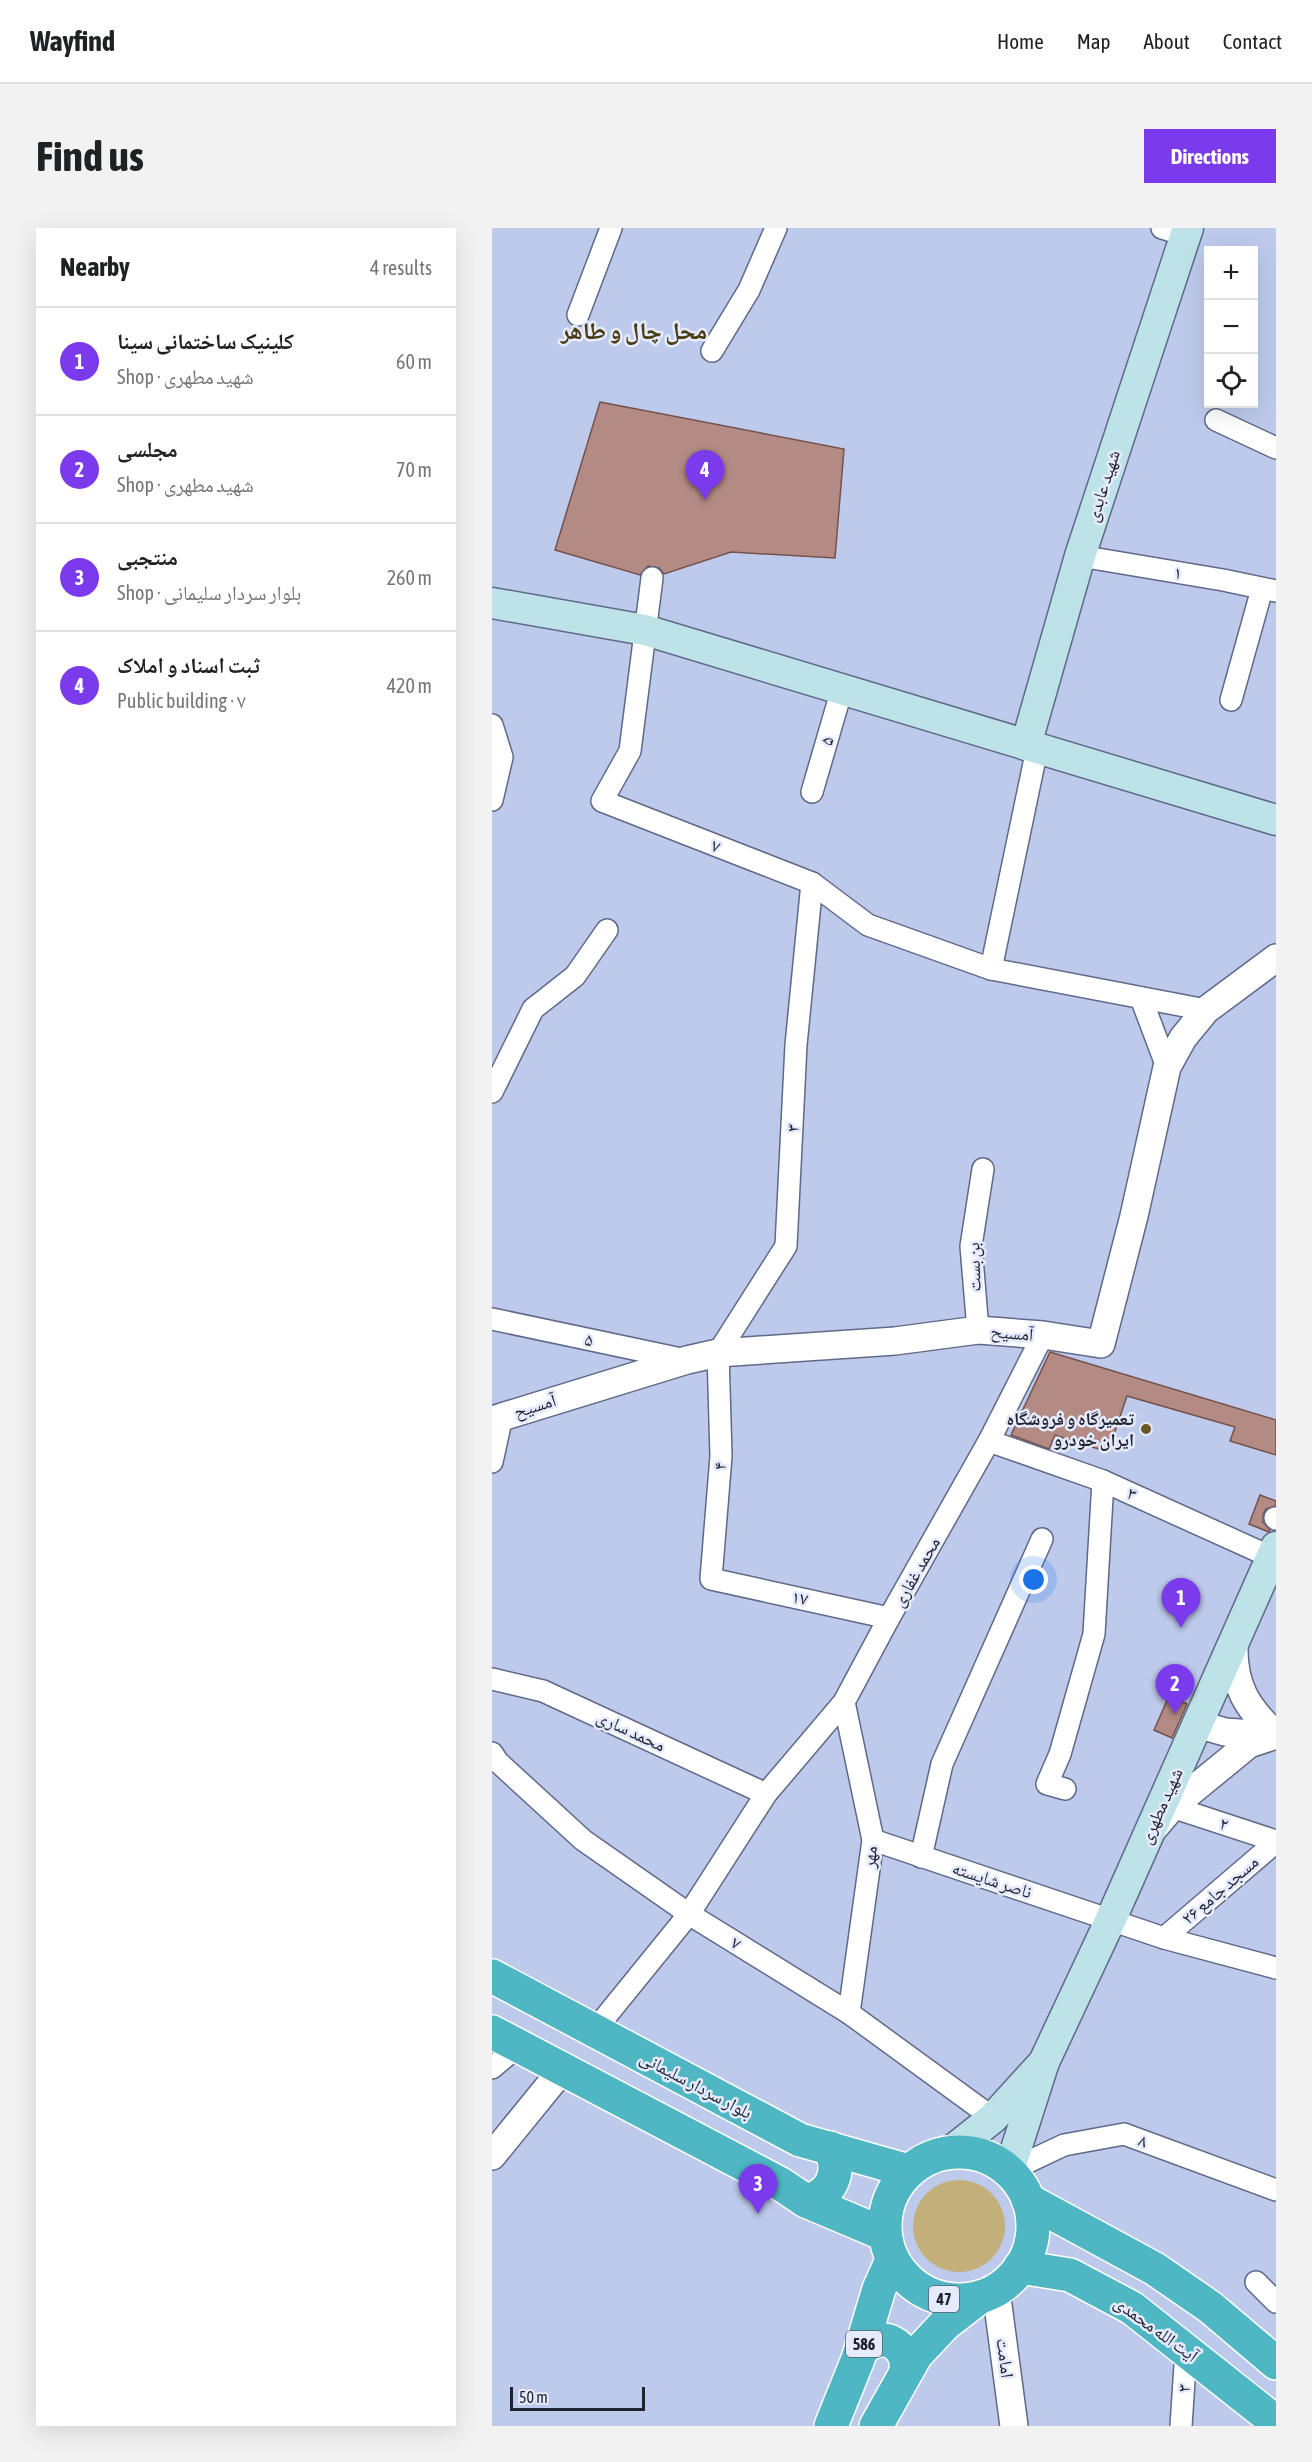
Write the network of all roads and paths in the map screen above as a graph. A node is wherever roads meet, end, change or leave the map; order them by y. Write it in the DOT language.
graph roads {
  1 [pos="611,228"];
  2 [pos="776,228"];
  3 [pos="1178,230"];
  4 [pos="578,315"];
  5 [pos="712,351"];
  6 [pos="1216,420"];
  7 [pos="1276,448"];
  8 [pos="1080,556"];
  9 [pos="652,578"];
  10 [pos="1269,590"];
  11 [pos="492,603"];
  12 [pos="645,630"];
  13 [pos="842,689"];
  14 [pos="1231,700"];
  15 [pos="492,725"];
  16 [pos="1038,749"];
  17 [pos="812,792"];
  18 [pos="492,800"];
  19 [pos="1276,820"];
  20 [pos="1276,838"];
  21 [pos="812,884"];
  22 [pos="607,930"];
  23 [pos="1276,958"];
  24 [pos="991,969"];
  25 [pos="1141,998"];
  26 [pos="1206,1011"];
  27 [pos="1167,1067"];
  28 [pos="492,1092"];
  29 [pos="983,1169"];
  30 [pos="492,1319"];
  31 [pos="978,1330"];
  32 [pos="1043,1335"];
  33 [pos="718,1353"];
  34 [pos="687,1360"];
  35 [pos="497,1418"];
  36 [pos="989,1441"];
  37 [pos="492,1462"];
  38 [pos="1103,1481"];
  39 [pos="1042,1539"];
  40 [pos="1274,1552"];
  41 [pos="711,1579"];
  42 [pos="889,1618"];
  43 [pos="1234,1645"];
  44 [pos="492,1679"];
  45 [pos="844,1702"];
  46 [pos="1193,1723"];
  47 [pos="1276,1735"];
  48 [pos="492,1753"];
  49 [pos="1065,1789"];
  50 [pos="766,1794"];
  51 [pos="1172,1807"];
  52 [pos="1149,1834"];
  53 [pos="873,1840"];
  54 [pos="1276,1841"];
  55 [pos="921,1857"];
  56 [pos="689,1914"];
  57 [pos="1111,1919"];
  58 [pos="1164,1938"];
  59 [pos="1276,1968"];
  60 [pos="492,1976"];
  61 [pos="849,2013"];
  62 [pos="594,2031"];
  63 [pos="505,2039"];
  64 [pos="1044,2062"];
  65 [pos="492,2068"];
  66 [pos="562,2070"];
  67 [pos="993,2118"];
  68 [pos="830,2148"];
  69 [pos="950,2152"];
  70 [pos="492,2156"];
  71 [pos="909,2171"];
  72 [pos="1009,2171"];
  73 [pos="1276,2190"];
  74 [pos="1028,2200"];
  75 [pos="806,2201"];
  76 [pos="888,2247"];
  77 [pos="1020,2267"];
  78 [pos="1256,2282"];
  79 [pos="988,2294"];
  80 [pos="1276,2302"];
  81 [pos="862,2350"];
  82 [pos="1186,2350"];
  83 [pos="1276,2363"];
  84 [pos="906,2372"];
  85 [pos="1276,2422"];
  86 [pos="831,2426"];
  87 [pos="876,2426"];
  88 [pos="1014,2426"];
  89 [pos="1181,2426"];
  1 -- 4 [label="street"];
  2 -- 5 [label="street"];
  3 -- 8 [label="main road, شهید عابدی"];
  6 -- 7 [label="street"];
  8 -- 10 [label="street, ۱"];
  8 -- 16 [label="main road, شهید عابدی"];
  9 -- 12 [label="street"];
  10 -- 14 [label="street"];
  11 -- 12 [label="main road"];
  12 -- 13 [label="main road"];
  12 -- 21 [label="street, ۷"];
  13 -- 16 [label="main road"];
  13 -- 17 [label="street, ۵"];
  15 -- 18 [label="street"];
  16 -- 19 [label="main road"];
  16 -- 20 [label="main road"];
  16 -- 24 [label="street"];
  21 -- 24 [label="street, ۷"];
  21 -- 33 [label="street, ۳"];
  22 -- 28 [label="street"];
  23 -- 26 [label="street, آمسیح"];
  24 -- 25 [label="street, ۷"];
  25 -- 26 [label="street, ۷"];
  25 -- 27 [label="street"];
  26 -- 27 [label="street, آمسیح"];
  27 -- 32 [label="street, آمسیح"];
  29 -- 31 [label="street, بن بست"];
  30 -- 34 [label="street, ۵"];
  31 -- 32 [label="street, آمسیح"];
  31 -- 33 [label="street, آمسیح"];
  32 -- 36 [label="street, محمد غفاری"];
  33 -- 34 [label="street, آمسیح"];
  33 -- 41 [label="street, ۴"];
  34 -- 35 [label="street, آمسیح"];
  35 -- 37 [label="street"];
  36 -- 38 [label="street, ۳"];
  36 -- 42 [label="street, محمد غفاری"];
  38 -- 40 [label="street, ۳"];
  38 -- 49 [label="street"];
  39 -- 55 [label="street"];
  40 -- 43 [label="main road, شهید مطهری"];
  41 -- 42 [label="street, ۱۷"];
  42 -- 45 [label="street, محمد غفاری"];
  43 -- 46 [label="main road, شهید مطهری"];
  43 -- 47 [label="street"];
  44 -- 50 [label="street, محمد ساری"];
  45 -- 50 [label="street, محمد غفاری"];
  45 -- 53 [label="street, مهر"];
  46 -- 47 [label="street"];
  46 -- 52 [label="main road, شهید مطهری"];
  47 -- 51 [label="street"];
  48 -- 56 [label="street, ۷"];
  50 -- 56 [label="street, محمد غفاری"];
  51 -- 52 [label="street"];
  51 -- 54 [label="street, ۲"];
  52 -- 57 [label="main road, شهید مطهری"];
  53 -- 55 [label="street, ناصر شایسته"];
  53 -- 61 [label="street, مهر"];
  54 -- 58 [label="street, ۲۶ مسجد جامع"];
  55 -- 57 [label="street, ناصر شایسته"];
  56 -- 61 [label="street, ۷"];
  56 -- 62 [label="street, محمد غفاری"];
  57 -- 58 [label="street"];
  57 -- 64 [label="main road, شهید مطهری"];
  58 -- 59 [label="street"];
  60 -- 62 [label="highway, بلوار سردار سلیمانی"];
  61 -- 67 [label="street, ۷"];
  62 -- 68 [label="highway, بلوار سردار سلیمانی"];
  63 -- 65 [label="street"];
  63 -- 66 [label="highway, 47"];
  64 -- 67 [label="main road"];
  64 -- 72 [label="main road"];
  66 -- 70 [label="street"];
  66 -- 75 [label="highway, 47"];
  67 -- 69 [label="main road"];
  68 -- 71 [label="highway, بلوار سردار سلیمانی"];
  68 -- 75 [label="highway"];
  69 -- 71 [label="highway"];
  69 -- 72 [label="highway"];
  71 -- 76 [label="highway"];
  72 -- 73 [label="street, ۸"];
  72 -- 74 [label="highway"];
  74 -- 77 [label="highway"];
  74 -- 83 [label="highway"];
  75 -- 76 [label="highway, 47"];
  76 -- 79 [label="highway, 47"];
  76 -- 81 [label="highway, 586"];
  77 -- 79 [label="highway"];
  77 -- 82 [label="highway, آیت الله محمدی"];
  78 -- 80 [label="street"];
  79 -- 84 [label="highway"];
  79 -- 88 [label="street, امامت"];
  81 -- 84 [label="highway"];
  81 -- 86 [label="highway, 586"];
  82 -- 85 [label="highway, آیت الله محمدی"];
  82 -- 89 [label="street, ۳"];
  84 -- 87 [label="highway"];
}
